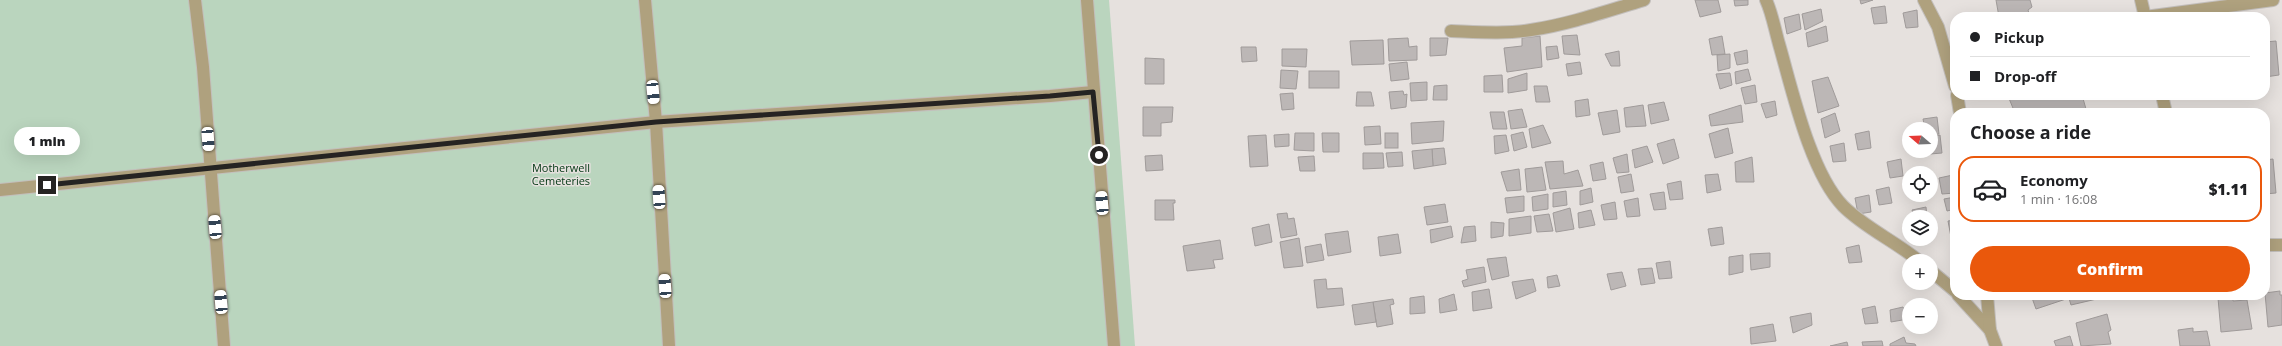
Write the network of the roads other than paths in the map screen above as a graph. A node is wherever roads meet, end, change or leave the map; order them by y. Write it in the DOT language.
graph roads {
  1 [pos="195,0"];
  2 [pos="645,0"];
  3 [pos="1087,0"];
  4 [pos="1644,0"];
  5 [pos="1766,0"];
  6 [pos="1924,0"];
  7 [pos="2141,0"];
  8 [pos="2273,0"];
  9 [pos="2144,12"];
  10 [pos="2183,12"];
  11 [pos="1451,31"];
  12 [pos="1950,69"];
  13 [pos="1093,92"];
  14 [pos="656,122"];
  15 [pos="210,168"];
  16 [pos="0,190"];
  17 [pos="2270,245"];
  18 [pos="2282,245"];
  19 [pos="1909,254"];
  20 [pos="1938,277"];
  21 [pos="1950,287"];
  22 [pos="1963,300"];
  23 [pos="1987,300"];
  24 [pos="1990,330"];
  25 [pos="224,346"];
  26 [pos="669,346"];
  27 [pos="1114,346"];
  28 [pos="1996,346"];
  1 -- 15 [label="street"];
  2 -- 14 [label="street"];
  3 -- 13 [label="street"];
  4 -- 11 [label="street"];
  5 -- 19 [label="street"];
  6 -- 12 [label="street"];
  7 -- 9 [label="street"];
  8 -- 10 [label="street"];
  13 -- 14 [label="street"];
  13 -- 27 [label="street"];
  14 -- 15 [label="street"];
  14 -- 26 [label="street"];
  15 -- 16 [label="street"];
  15 -- 25 [label="street"];
  17 -- 18 [label="street"];
  20 -- 21 [label="street"];
  22 -- 24 [label="street"];
  23 -- 24 [label="street"];
  24 -- 28 [label="street"];
}
